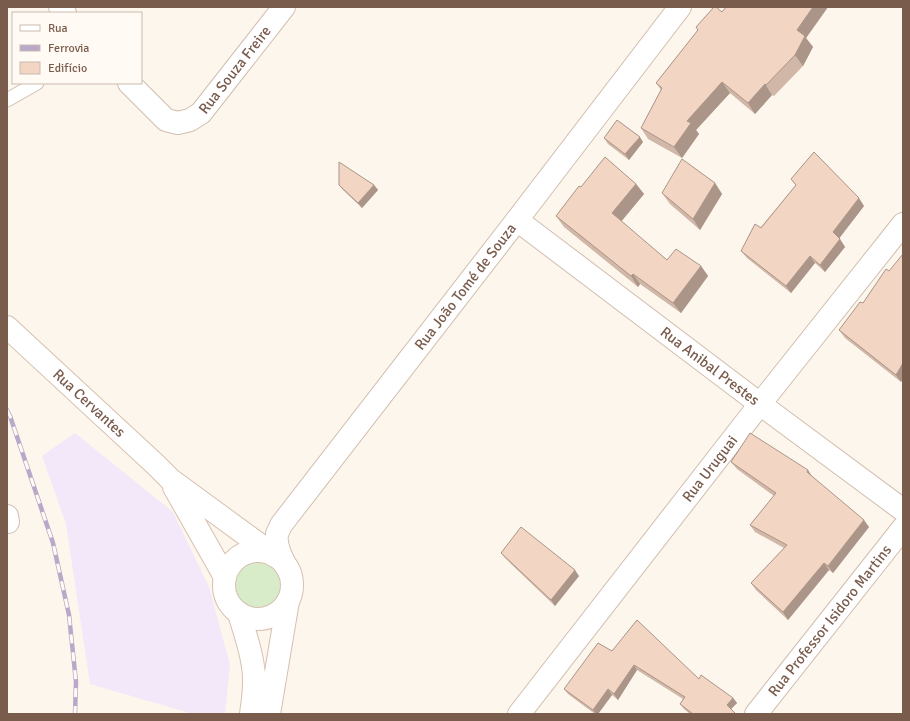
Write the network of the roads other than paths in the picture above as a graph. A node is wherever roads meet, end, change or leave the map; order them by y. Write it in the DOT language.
graph roads {
  1 [pos="284,7"];
  2 [pos="680,7"];
  3 [pos="35,84"];
  4 [pos="130,84"];
  5 [pos="7,100"];
  6 [pos="517,220"];
  7 [pos="903,224"];
  8 [pos="7,327"];
  9 [pos="760,404"];
  10 [pos="171,480"];
  11 [pos="903,510"];
  12 [pos="903,528"];
  13 [pos="283,564"];
  14 [pos="225,577"];
  15 [pos="288,601"];
  16 [pos="239,613"];
  17 [pos="251,714"];
  18 [pos="262,714"];
  19 [pos="269,714"];
  20 [pos="519,714"];
  21 [pos="756,714"];
  1 -- 4 [label="street, Rua Souza Freire"];
  2 -- 6 [label="street, Rua João Tomé de Souza"];
  3 -- 5 [label="lane"];
  6 -- 9 [label="street, Rua Anibal Prestes"];
  6 -- 13 [label="street, Rua João Tomé de Souza"];
  7 -- 9 [label="street, Rua Uruguai"];
  8 -- 10 [label="street, Rua Cervantes"];
  9 -- 11 [label="street, Rua Anibal Prestes"];
  9 -- 20 [label="street, Rua Uruguai"];
  10 -- 13 [label="street, Rua Cervantes"];
  10 -- 14 [label="street, Rua Cervantes"];
  12 -- 21 [label="street, Rua Professor Isidoro Martins"];
  13 -- 14 [label="street"];
  13 -- 15 [label="street"];
  14 -- 16 [label="street"];
  15 -- 16 [label="street"];
  15 -- 19 [label="street"];
  16 -- 17 [label="street"];
  17 -- 18 [label="street"];
}
